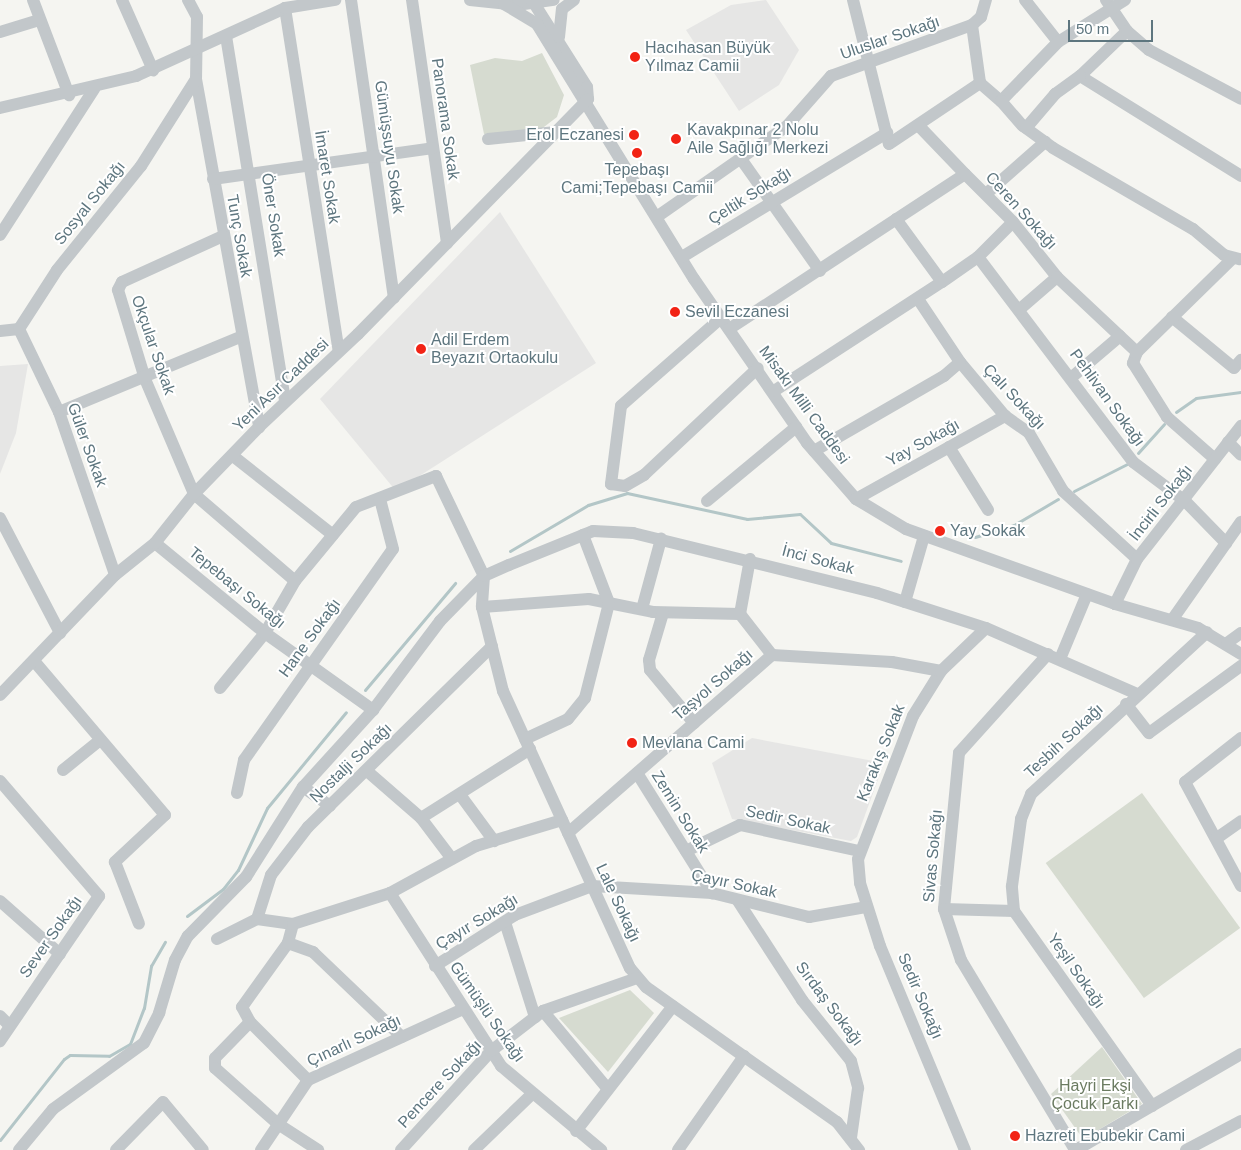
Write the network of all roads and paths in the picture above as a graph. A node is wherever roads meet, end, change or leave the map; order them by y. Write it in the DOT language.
graph roads {
  1 [pos="33,0"];
  2 [pos="122,0"];
  3 [pos="188,0"];
  4 [pos="335,0"];
  5 [pos="351,0"];
  6 [pos="412,0"];
  7 [pos="470,0"];
  8 [pos="554,0"];
  9 [pos="574,0"];
  10 [pos="854,0"];
  11 [pos="986,0"];
  12 [pos="1025,0"];
  13 [pos="1125,0"];
  14 [pos="537,2"];
  15 [pos="504,4"];
  16 [pos="1109,4"];
  17 [pos="285,8"];
  18 [pos="40,20"];
  19 [pos="537,24"];
  20 [pos="972,25"];
  21 [pos="1126,31"];
  22 [pos="0,32"];
  23 [pos="226,36"];
  24 [pos="559,40"];
  25 [pos="1058,42"];
  26 [pos="200,50"];
  27 [pos="870,60"];
  28 [pos="153,70"];
  29 [pos="1080,76"];
  30 [pos="196,79"];
  31 [pos="980,83"];
  32 [pos="94,89"];
  33 [pos="69,95"];
  34 [pos="1240,96"];
  35 [pos="588,99"];
  36 [pos="1001,100"];
  37 [pos="4,107"];
  38 [pos="0,119"];
  39 [pos="918,125"];
  40 [pos="1026,128"];
  41 [pos="556,132"];
  42 [pos="488,139"];
  43 [pos="888,139"];
  44 [pos="1045,142"];
  45 [pos="433,148"];
  46 [pos="374,157"];
  47 [pos="741,158"];
  48 [pos="308,164"];
  49 [pos="250,174"];
  50 [pos="966,174"];
  51 [pos="1241,176"];
  52 [pos="213,179"];
  53 [pos="986,194"];
  54 [pos="772,200"];
  55 [pos="658,216"];
  56 [pos="896,219"];
  57 [pos="1013,222"];
  58 [pos="0,235"];
  59 [pos="223,236"];
  60 [pos="447,243"];
  61 [pos="682,257"];
  62 [pos="978,257"];
  63 [pos="1237,259"];
  64 [pos="820,270"];
  65 [pos="1057,277"];
  66 [pos="942,282"];
  67 [pos="394,298"];
  68 [pos="918,299"];
  69 [pos="1020,309"];
  70 [pos="721,318"];
  71 [pos="1172,318"];
  72 [pos="728,329"];
  73 [pos="19,330"];
  74 [pos="0,331"];
  75 [pos="1120,336"];
  76 [pos="240,337"];
  77 [pos="339,351"];
  78 [pos="1137,352"];
  79 [pos="960,362"];
  80 [pos="1239,367"];
  81 [pos="758,368"];
  82 [pos="1072,377"];
  83 [pos="145,379"];
  84 [pos="774,391"];
  85 [pos="286,400"];
  86 [pos="58,412"];
  87 [pos="1005,416"];
  88 [pos="1241,426"];
  89 [pos="259,427"];
  90 [pos="796,427"];
  91 [pos="1228,442"];
  92 [pos="949,447"];
  93 [pos="814,451"];
  94 [pos="233,456"];
  95 [pos="1241,456"];
  96 [pos="1215,459"];
  97 [pos="194,494"];
  98 [pos="380,499"];
  99 [pos="856,499"];
  100 [pos="707,500"];
  101 [pos="1185,501"];
  102 [pos="988,510"];
  103 [pos="0,518"];
  104 [pos="1241,522"];
  105 [pos="333,535"];
  106 [pos="583,535"];
  107 [pos="924,536"];
  108 [pos="661,539"];
  109 [pos="155,543"];
  110 [pos="1226,543"];
  111 [pos="750,559"];
  112 [pos="1137,559"];
  113 [pos="115,575"];
  114 [pos="484,576"];
  115 [pos="295,581"];
  116 [pos="1087,594"];
  117 [pos="905,602"];
  118 [pos="609,603"];
  119 [pos="1115,604"];
  120 [pos="482,607"];
  121 [pos="642,610"];
  122 [pos="664,613"];
  123 [pos="740,614"];
  124 [pos="1172,620"];
  125 [pos="986,628"];
  126 [pos="1207,632"];
  127 [pos="265,633"];
  128 [pos="1241,633"];
  129 [pos="60,634"];
  130 [pos="1227,644"];
  131 [pos="492,646"];
  132 [pos="1241,654"];
  133 [pos="772,655"];
  134 [pos="1054,657"];
  135 [pos="34,661"];
  136 [pos="310,664"];
  137 [pos="1241,666"];
  138 [pos="941,672"];
  139 [pos="220,688"];
  140 [pos="1137,694"];
  141 [pos="0,695"];
  142 [pos="1126,704"];
  143 [pos="374,710"];
  144 [pos="694,723"];
  145 [pos="1241,738"];
  146 [pos="100,740"];
  147 [pos="528,744"];
  148 [pos="63,770"];
  149 [pos="367,771"];
  150 [pos="637,773"];
  151 [pos="0,781"];
  152 [pos="303,787"];
  153 [pos="237,793"];
  154 [pos="461,796"];
  155 [pos="330,806"];
  156 [pos="421,818"];
  157 [pos="562,820"];
  158 [pos="1241,821"];
  159 [pos="568,833"];
  160 [pos="1217,838"];
  161 [pos="494,841"];
  162 [pos="686,850"];
  163 [pos="860,851"];
  164 [pos="452,859"];
  165 [pos="592,886"];
  166 [pos="1241,886"];
  167 [pos="390,893"];
  168 [pos="712,893"];
  169 [pos="0,901"];
  170 [pos="738,901"];
  171 [pos="867,907"];
  172 [pos="944,908"];
  173 [pos="1014,911"];
  174 [pos="257,919"];
  175 [pos="505,922"];
  176 [pos="138,924"];
  177 [pos="293,924"];
  178 [pos="217,939"];
  179 [pos="288,943"];
  180 [pos="60,954"];
  181 [pos="435,966"];
  182 [pos="637,978"];
  183 [pos="673,1006"];
  184 [pos="463,1009"];
  185 [pos="539,1014"];
  186 [pos="5,1021"];
  187 [pos="250,1022"];
  188 [pos="402,1037"];
  189 [pos="0,1041"];
  190 [pos="491,1051"];
  191 [pos="1241,1054"];
  192 [pos="744,1056"];
  193 [pos="308,1080"];
  194 [pos="607,1088"];
  195 [pos="532,1094"];
  196 [pos="1152,1106"];
  197 [pos="1241,1121"];
  198 [pos="278,1124"];
  199 [pos="576,1132"];
  200 [pos="851,1138"];
  201 [pos="19,1150"];
  202 [pos="116,1150"];
  203 [pos="203,1150"];
  204 [pos="261,1150"];
  205 [pos="318,1150"];
  206 [pos="401,1150"];
  207 [pos="474,1150"];
  208 [pos="601,1150"];
  209 [pos="678,1150"];
  210 [pos="859,1150"];
  211 [pos="965,1150"];
  212 [pos="1076,1150"];
  213 [pos="1186,1150"];
  1 -- 18 [label="street"];
  2 -- 28 [label="street"];
  3 -- 26 [label="street, Tunç Sokak"];
  4 -- 17 [label="street"];
  5 -- 46 [label="street, Gümüşsuyu Sokak"];
  6 -- 45 [label="street, Panorama Sokak"];
  7 -- 15 [label="street"];
  8 -- 14 [label="street"];
  9 -- 24 [label="street"];
  10 -- 27 [label="street"];
  11 -- 20 [label="street"];
  12 -- 25 [label="street"];
  13 -- 16 [label="street"];
  14 -- 15 [label="street"];
  14 -- 19 [label="street"];
  14 -- 24 [label="street, Misakı Milli Caddesi"];
  15 -- 19 [label="street, Misakı Milli Caddesi"];
  16 -- 21 [label="street"];
  16 -- 25 [label="street"];
  17 -- 23 [label="street"];
  17 -- 48 [label="street, İmaret Sokak"];
  18 -- 22 [label="street"];
  18 -- 33 [label="street"];
  19 -- 35 [label="street, Misakı Milli Caddesi"];
  20 -- 27 [label="street, Uluslar Sokağı"];
  20 -- 31 [label="street"];
  21 -- 29 [label="street"];
  21 -- 34 [label="street"];
  23 -- 26 [label="street"];
  23 -- 49 [label="street, Öner Sokak"];
  24 -- 35 [label="street, Misakı Milli Caddesi"];
  25 -- 36 [label="street"];
  26 -- 28 [label="street"];
  26 -- 30 [label="street, Tunç Sokak"];
  27 -- 43 [label="street"];
  27 -- 47 [label="street, Uluslar Sokağı"];
  28 -- 32 [label="street"];
  29 -- 40 [label="street"];
  29 -- 51 [label="street"];
  30 -- 52 [label="street, Tunç Sokak"];
  30 -- 73 [label="street, Sosyal Sokağı"];
  31 -- 36 [label="street"];
  31 -- 39 [label="street, Çeltik Sokağı"];
  32 -- 33 [label="street"];
  32 -- 58 [label="street"];
  33 -- 37 [label="street"];
  35 -- 41 [label="street, Yeni Asır Caddesi"];
  35 -- 55 [label="street, Misakı Milli Caddesi"];
  36 -- 40 [label="street"];
  37 -- 38 [label="street"];
  39 -- 43 [label="street, Çeltik Sokağı"];
  39 -- 50 [label="street"];
  40 -- 44 [label="street"];
  41 -- 42 [label="street"];
  41 -- 60 [label="street, Yeni Asır Caddesi"];
  43 -- 54 [label="street, Çeltik Sokağı"];
  44 -- 53 [label="street"];
  44 -- 63 [label="street"];
  45 -- 46 [label="street"];
  45 -- 60 [label="street, Panorama Sokak"];
  46 -- 48 [label="street"];
  46 -- 67 [label="street, Gümüşsuyu Sokak"];
  47 -- 54 [label="street"];
  47 -- 55 [label="street, Uluslar Sokağı"];
  48 -- 49 [label="street"];
  48 -- 77 [label="street, İmaret Sokak"];
  49 -- 52 [label="street"];
  49 -- 85 [label="street, Öner Sokak"];
  50 -- 53 [label="street, Ceren Sokağı"];
  50 -- 56 [label="street, Ceren Sokağı"];
  52 -- 59 [label="street, Tunç Sokak"];
  53 -- 57 [label="street, Ceren Sokağı"];
  54 -- 61 [label="street, Çeltik Sokağı"];
  54 -- 64 [label="street"];
  55 -- 61 [label="street, Misakı Milli Caddesi"];
  56 -- 64 [label="street, Ceren Sokağı"];
  56 -- 66 [label="street"];
  57 -- 62 [label="street"];
  57 -- 65 [label="street, Ceren Sokağı"];
  59 -- 76 [label="street, Tunç Sokak"];
  59 -- 83 [label="street, Okçular Sokak"];
  60 -- 67 [label="street, Yeni Asır Caddesi"];
  61 -- 70 [label="street, Misakı Milli Caddesi"];
  62 -- 66 [label="street"];
  62 -- 69 [label="street, Pehlivan Sokağı"];
  63 -- 71 [label="street"];
  64 -- 72 [label="street, Ceren Sokağı"];
  65 -- 69 [label="street"];
  65 -- 75 [label="street, Ceren Sokağı"];
  66 -- 68 [label="street"];
  67 -- 77 [label="street, Yeni Asır Caddesi"];
  68 -- 79 [label="street"];
  68 -- 84 [label="street"];
  69 -- 82 [label="street, Pehlivan Sokağı"];
  70 -- 72 [label="street, Misakı Milli Caddesi"];
  70 -- 81 [label="street"];
  71 -- 78 [label="street"];
  71 -- 80 [label="street"];
  72 -- 81 [label="street, Misakı Milli Caddesi"];
  73 -- 74 [label="street"];
  73 -- 86 [label="street, Güler Sokak"];
  75 -- 78 [label="street, Ceren Sokağı"];
  75 -- 82 [label="street"];
  76 -- 83 [label="street"];
  76 -- 89 [label="street, Tunç Sokak"];
  77 -- 85 [label="street, Yeni Asır Caddesi"];
  78 -- 96 [label="street"];
  79 -- 87 [label="street, Çalı Sokağı"];
  79 -- 93 [label="street, Çalı Sokağı"];
  81 -- 84 [label="street, Misakı Milli Caddesi"];
  82 -- 101 [label="street, Pehlivan Sokağı"];
  83 -- 86 [label="street"];
  83 -- 97 [label="street, Okçular Sokak"];
  84 -- 90 [label="street, Misakı Milli Caddesi"];
  85 -- 89 [label="street, Yeni Asır Caddesi"];
  86 -- 113 [label="street, Güler Sokak"];
  87 -- 92 [label="street, Yay Sokağı"];
  87 -- 112 [label="street, Çalı Sokağı"];
  88 -- 91 [label="street, İncirli Sokağı"];
  89 -- 94 [label="street, Yeni Asır Caddesi"];
  90 -- 93 [label="street, Misakı Milli Caddesi"];
  90 -- 100 [label="street"];
  91 -- 95 [label="street"];
  91 -- 96 [label="street, İncirli Sokağı"];
  92 -- 99 [label="street, Yay Sokağı"];
  92 -- 102 [label="street"];
  93 -- 99 [label="street, Misakı Milli Caddesi"];
  94 -- 97 [label="street, Yeni Asır Caddesi"];
  94 -- 105 [label="street"];
  96 -- 101 [label="street, İncirli Sokağı"];
  97 -- 109 [label="street, Yeni Asır Caddesi"];
  97 -- 115 [label="street"];
  98 -- 105 [label="street"];
  98 -- 114 [label="street"];
  98 -- 136 [label="street, Hane Sokağı"];
  99 -- 107 [label="street, Misakı Milli Caddesi"];
  101 -- 110 [label="street, Pehlivan Sokağı"];
  101 -- 112 [label="street, İncirli Sokağı"];
  103 -- 129 [label="street"];
  104 -- 110 [label="street"];
  105 -- 115 [label="street"];
  106 -- 108 [label="street, İnci Sokak"];
  106 -- 114 [label="street, İnci Sokak"];
  106 -- 118 [label="street"];
  107 -- 116 [label="street, Misakı Milli Caddesi"];
  107 -- 117 [label="street"];
  108 -- 111 [label="street, İnci Sokak"];
  108 -- 121 [label="street"];
  109 -- 113 [label="street, Yeni Asır Caddesi"];
  109 -- 127 [label="street, Tepebaşı Sokağı"];
  110 -- 124 [label="street"];
  111 -- 117 [label="street, İnci Sokak"];
  111 -- 123 [label="street"];
  112 -- 119 [label="street, İncirli Sokağı"];
  113 -- 129 [label="street, Yeni Asır Caddesi"];
  114 -- 120 [label="street, Lale Sokağı"];
  114 -- 143 [label="street"];
  115 -- 127 [label="street"];
  116 -- 119 [label="street, Misakı Milli Caddesi"];
  116 -- 134 [label="street, Sivas Sokağı"];
  117 -- 125 [label="street, İnci Sokak"];
  118 -- 120 [label="street"];
  118 -- 121 [label="street"];
  118 -- 147 [label="street"];
  119 -- 124 [label="street, Misakı Milli Caddesi"];
  120 -- 131 [label="street, Lale Sokağı"];
  121 -- 122 [label="street"];
  122 -- 123 [label="street"];
  122 -- 144 [label="street"];
  123 -- 133 [label="street"];
  124 -- 126 [label="street, Misakı Milli Caddesi"];
  125 -- 134 [label="street, İnci Sokak"];
  125 -- 138 [label="street"];
  126 -- 130 [label="street, Misakı Milli Caddesi"];
  126 -- 140 [label="street, Tesbih Sokağı"];
  127 -- 136 [label="street, Tepebaşı Sokağı"];
  127 -- 139 [label="street"];
  128 -- 130 [label="street"];
  129 -- 135 [label="street, Yeni Asır Caddesi"];
  130 -- 132 [label="street, Misakı Milli Caddesi"];
  131 -- 147 [label="street, Lale Sokağı"];
  131 -- 149 [label="street, Nostalji Sokağı"];
  133 -- 138 [label="street, Taşyol Sokağı"];
  133 -- 144 [label="street, Taşyol Sokağı"];
  134 -- 140 [label="street, İnci Sokak"];
  134 -- 172 [label="street, Sivas Sokağı"];
  135 -- 141 [label="street, Yeni Asır Caddesi"];
  135 -- 146 [label="street"];
  136 -- 143 [label="street, Tepebaşı Sokağı"];
  136 -- 153 [label="street, Hane Sokağı"];
  137 -- 142 [label="street"];
  138 -- 163 [label="street, Karakış Sokak"];
  140 -- 142 [label="street, Tesbih Sokağı"];
  142 -- 173 [label="street, Tesbih Sokağı"];
  143 -- 152 [label="street"];
  144 -- 150 [label="street, Taşyol Sokağı"];
  145 -- 160 [label="street"];
  146 -- 148 [label="street"];
  146 -- 176 [label="street"];
  147 -- 154 [label="street"];
  147 -- 157 [label="street, Lale Sokağı"];
  149 -- 155 [label="street, Nostalji Sokağı"];
  149 -- 156 [label="street"];
  150 -- 159 [label="street, Taşyol Sokağı"];
  150 -- 162 [label="street, Zemin Sokak"];
  151 -- 180 [label="street, Sever Sokağı"];
  152 -- 155 [label="street"];
  152 -- 201 [label="street"];
  154 -- 156 [label="street"];
  154 -- 161 [label="street"];
  155 -- 174 [label="street, Nostalji Sokağı"];
  156 -- 164 [label="street"];
  157 -- 159 [label="street, Lale Sokağı"];
  157 -- 161 [label="street"];
  158 -- 160 [label="street"];
  159 -- 165 [label="street, Lale Sokağı"];
  160 -- 166 [label="street"];
  161 -- 164 [label="street"];
  162 -- 163 [label="street, Sedir Sokak"];
  162 -- 168 [label="street, Zemin Sokak"];
  163 -- 171 [label="street, Sedir Sokağı"];
  164 -- 167 [label="street"];
  165 -- 168 [label="street, Çayır Sokak"];
  165 -- 175 [label="street, Çayır Sokağı"];
  165 -- 182 [label="street, Lale Sokağı"];
  167 -- 177 [label="street"];
  167 -- 181 [label="street, Gümüşlü Sokağı"];
  168 -- 170 [label="street, Çayır Sokak"];
  169 -- 180 [label="street"];
  170 -- 171 [label="street, Çayır Sokak"];
  170 -- 200 [label="street, Sırdaş Sokağı"];
  171 -- 211 [label="street, Sedir Sokağı"];
  172 -- 173 [label="street"];
  172 -- 212 [label="street, Sivas Sokağı"];
  173 -- 196 [label="street, Yeşil Sokağı"];
  174 -- 177 [label="street"];
  174 -- 178 [label="street"];
  175 -- 181 [label="street, Çayır Sokağı"];
  175 -- 185 [label="street"];
  177 -- 179 [label="street"];
  179 -- 187 [label="street"];
  179 -- 188 [label="street"];
  180 -- 186 [label="street, Sever Sokağı"];
  181 -- 184 [label="street, Gümüşlü Sokağı"];
  182 -- 183 [label="street, Lale Sokağı"];
  182 -- 185 [label="street, Pencere Sokağı"];
  183 -- 192 [label="street, Lale Sokağı"];
  183 -- 194 [label="street"];
  184 -- 188 [label="street, Çınarlı Sokağı"];
  184 -- 190 [label="street, Gümüşlü Sokağı"];
  185 -- 190 [label="street, Pencere Sokağı"];
  185 -- 194 [label="street"];
  186 -- 189 [label="street, Sever Sokağı"];
  187 -- 193 [label="street"];
  187 -- 198 [label="street"];
  188 -- 193 [label="street, Çınarlı Sokağı"];
  190 -- 195 [label="street, Gümüşlü Sokağı"];
  190 -- 206 [label="street, Pencere Sokağı"];
  191 -- 196 [label="street"];
  192 -- 200 [label="street, Lale Sokağı"];
  192 -- 209 [label="street"];
  193 -- 198 [label="street, Çınarlı Sokağı"];
  194 -- 199 [label="street"];
  195 -- 199 [label="street, Gümüşlü Sokağı"];
  195 -- 207 [label="street"];
  196 -- 212 [label="street"];
  197 -- 213 [label="street"];
  198 -- 204 [label="street, Çınarlı Sokağı"];
  198 -- 205 [label="street"];
  199 -- 208 [label="street, Gümüşlü Sokağı"];
  200 -- 210 [label="street, Lale Sokağı"];
  202 -- 203 [label="street"];
}
